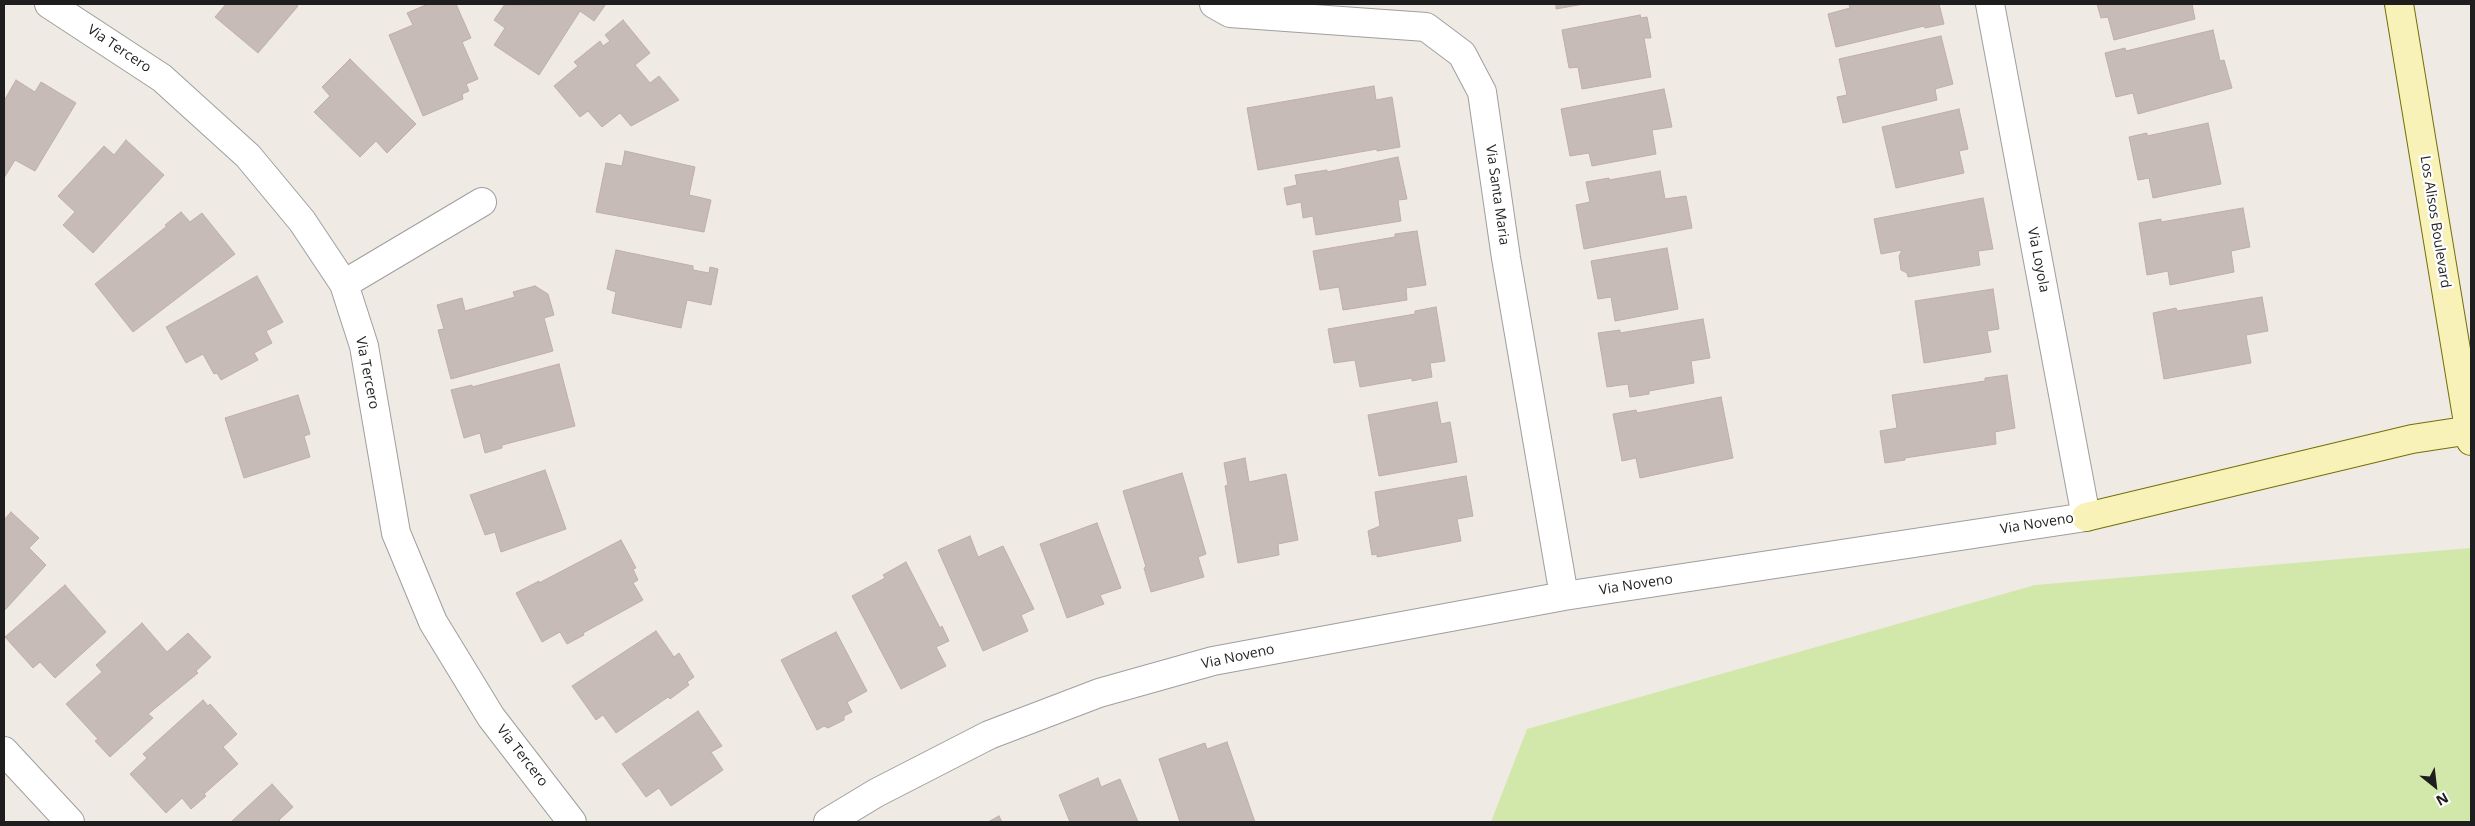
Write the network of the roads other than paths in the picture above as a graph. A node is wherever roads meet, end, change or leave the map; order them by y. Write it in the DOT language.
graph roads {
  1 [pos="49,4"];
  2 [pos="1214,4"];
  3 [pos="1990,4"];
  4 [pos="2399,4"];
  5 [pos="81,12"];
  6 [pos="482,202"];
  7 [pos="344,284"];
  8 [pos="2471,434"];
  9 [pos="2086,517"];
  10 [pos="1564,596"];
  11 [pos="4,751"];
  12 [pos="70,822"];
  13 [pos="572,822"];
  14 [pos="828,822"];
  1 -- 5 [label="street, Via Tercero"];
  2 -- 10 [label="street, Via Santa Maria"];
  3 -- 9 [label="street, Via Loyola"];
  4 -- 8 [label="main road, Los Alisos Boulevard"];
  5 -- 7 [label="street, Via Tercero"];
  6 -- 7 [label="street"];
  7 -- 13 [label="street, Via Tercero"];
  8 -- 9 [label="main road, Via Noveno"];
  9 -- 10 [label="street, Via Noveno"];
  10 -- 14 [label="street, Via Noveno"];
  11 -- 12 [label="street"];
}
